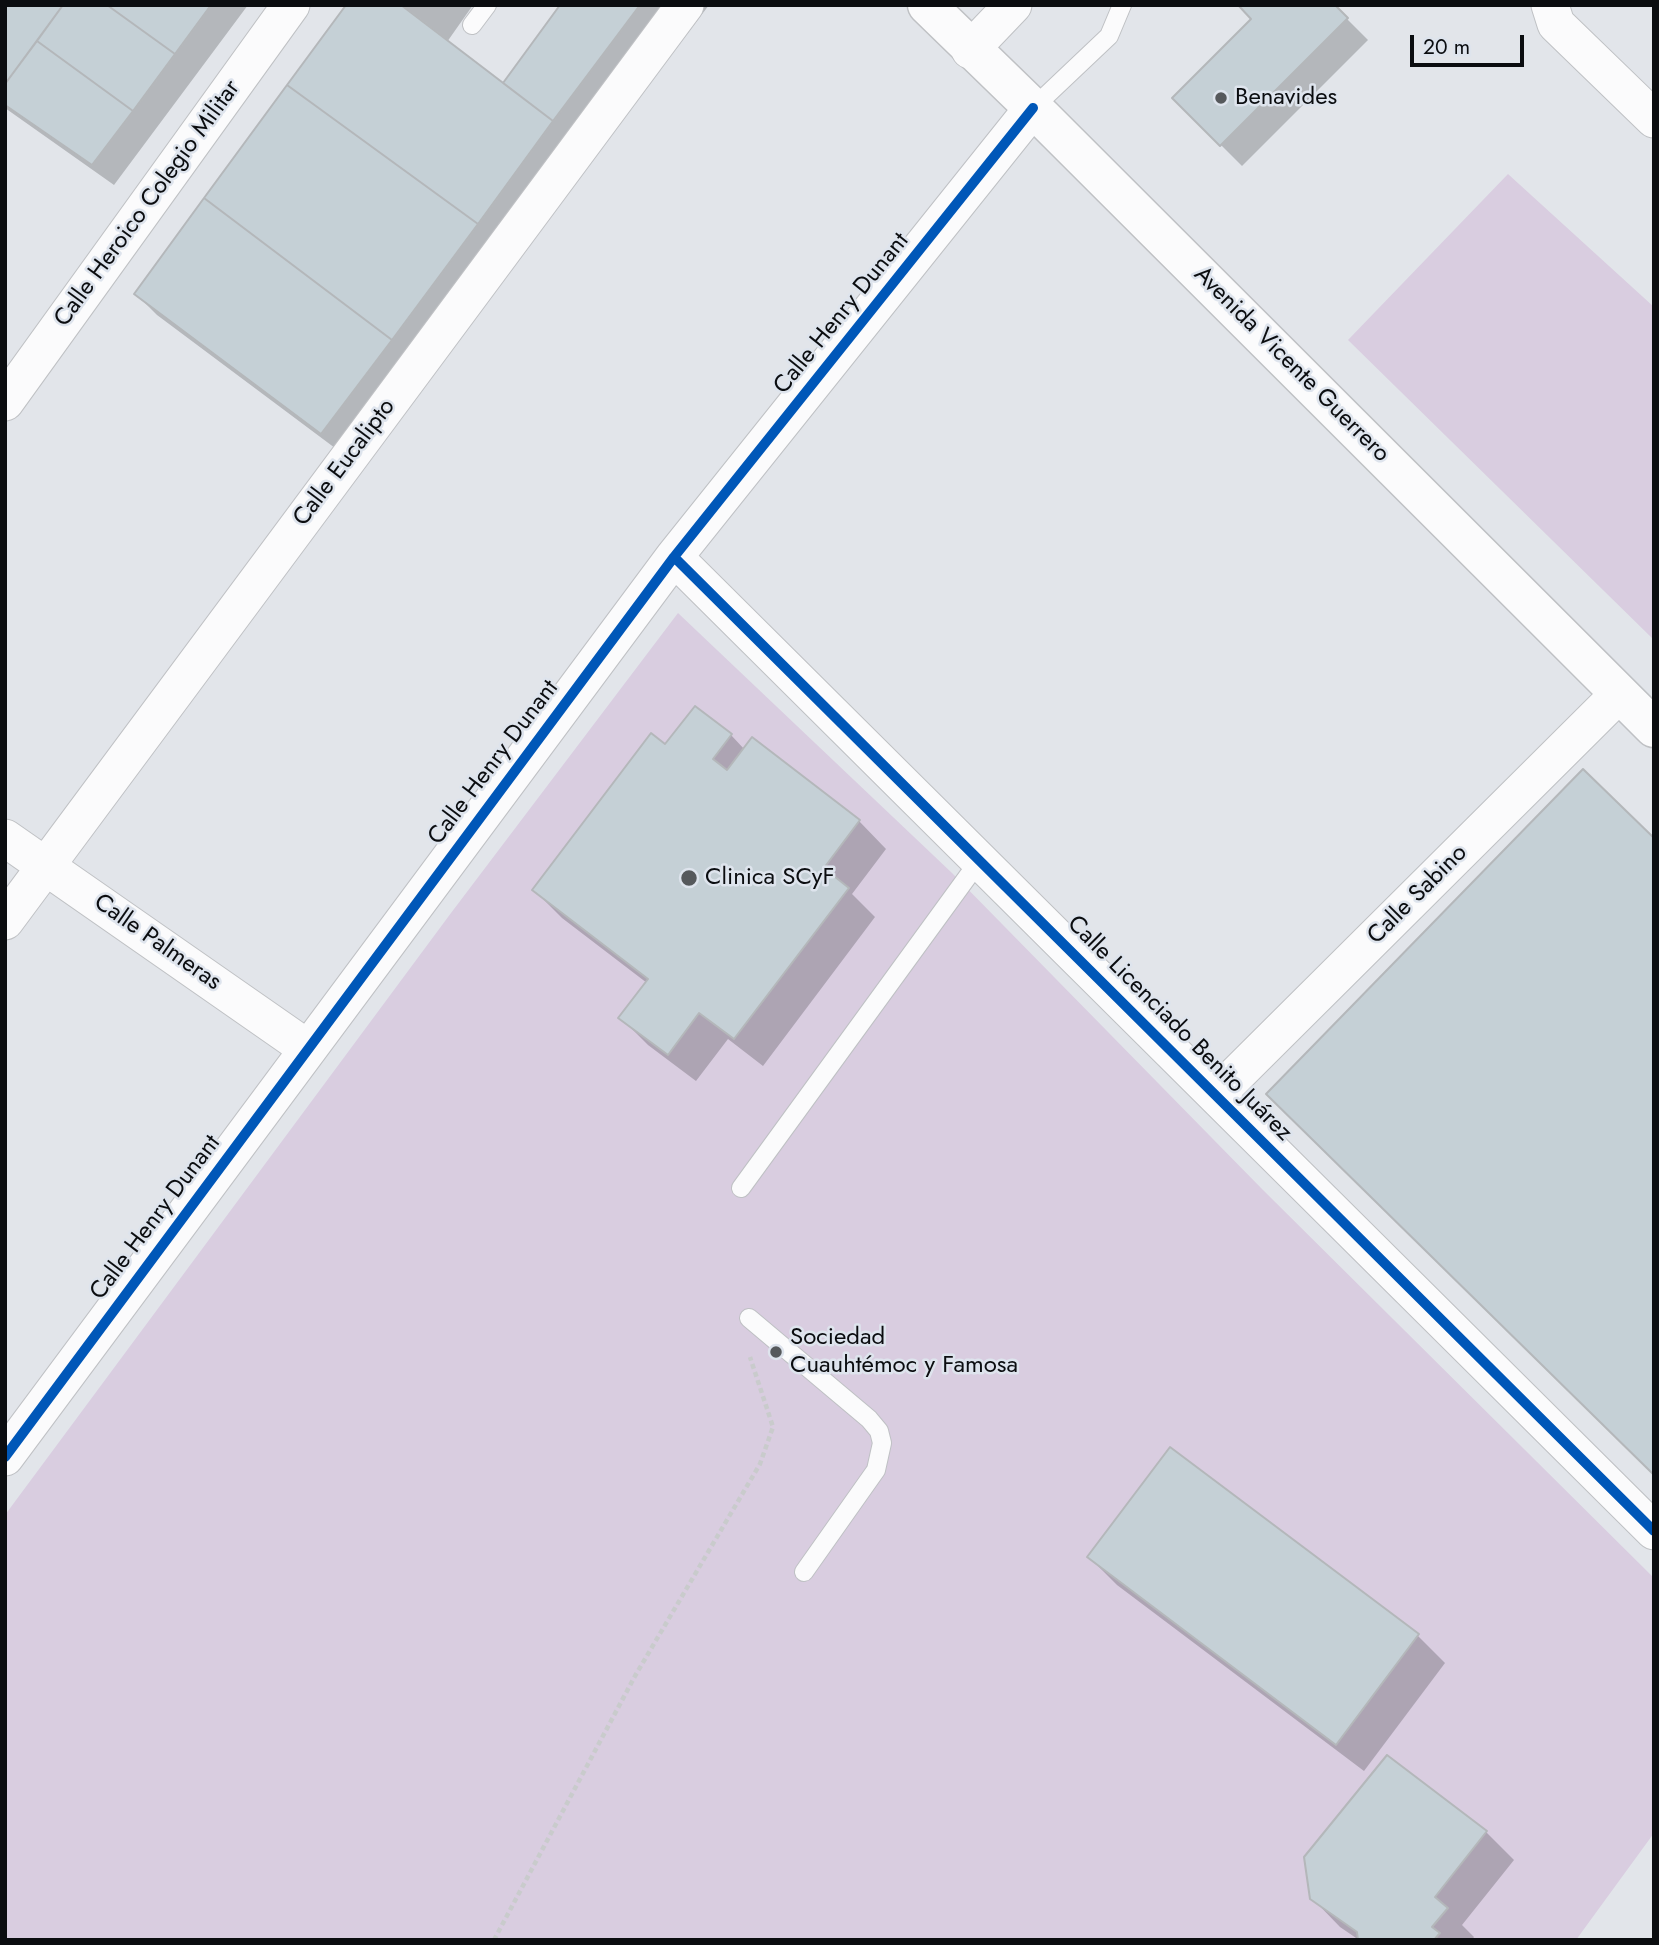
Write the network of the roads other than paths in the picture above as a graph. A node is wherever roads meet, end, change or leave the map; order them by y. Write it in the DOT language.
graph roads {
  1 [pos="291,5"];
  2 [pos="487,5"];
  3 [pos="685,5"];
  4 [pos="927,5"];
  5 [pos="1013,5"];
  6 [pos="1122,5"];
  7 [pos="1550,5"];
  8 [pos="472,25"];
  9 [pos="970,50"];
  10 [pos="1033,108"];
  11 [pos="1654,119"];
  12 [pos="5,402"];
  13 [pos="674,558"];
  14 [pos="1619,694"];
  15 [pos="1654,728"];
  16 [pos="5,838"];
  17 [pos="979,861"];
  18 [pos="46,866"];
  19 [pos="5,921"];
  20 [pos="308,1049"];
  21 [pos="1216,1096"];
  22 [pos="741,1188"];
  23 [pos="749,1318"];
  24 [pos="5,1457"];
  25 [pos="1654,1531"];
  26 [pos="804,1572"];
  1 -- 12 [label="street, Calle Heroico Colegio Militar"];
  2 -- 8 [label="lane"];
  3 -- 18 [label="street, Calle Eucalipto"];
  4 -- 9 [label="main road, Avenida Vicente Guerrero"];
  5 -- 9 [label="street"];
  6 -- 10 [label="lane"];
  7 -- 11 [label="street"];
  9 -- 10 [label="main road, Avenida Vicente Guerrero"];
  10 -- 13 [label="street, Calle Henry Dunant"];
  10 -- 14 [label="main road, Avenida Vicente Guerrero"];
  13 -- 17 [label="street, Calle Licenciado Benito Juárez"];
  13 -- 20 [label="street, Calle Henry Dunant"];
  14 -- 15 [label="main road, Avenida Vicente Guerrero"];
  14 -- 21 [label="street, Calle Sabino"];
  16 -- 18 [label="street, Calle Palmeras"];
  17 -- 21 [label="street, Calle Licenciado Benito Juárez"];
  17 -- 22 [label="lane"];
  18 -- 19 [label="street, Calle Eucalipto"];
  18 -- 20 [label="street, Calle Palmeras"];
  20 -- 24 [label="street, Calle Henry Dunant"];
  21 -- 25 [label="street, Calle Licenciado Benito Juárez"];
  23 -- 26 [label="lane"];
}
